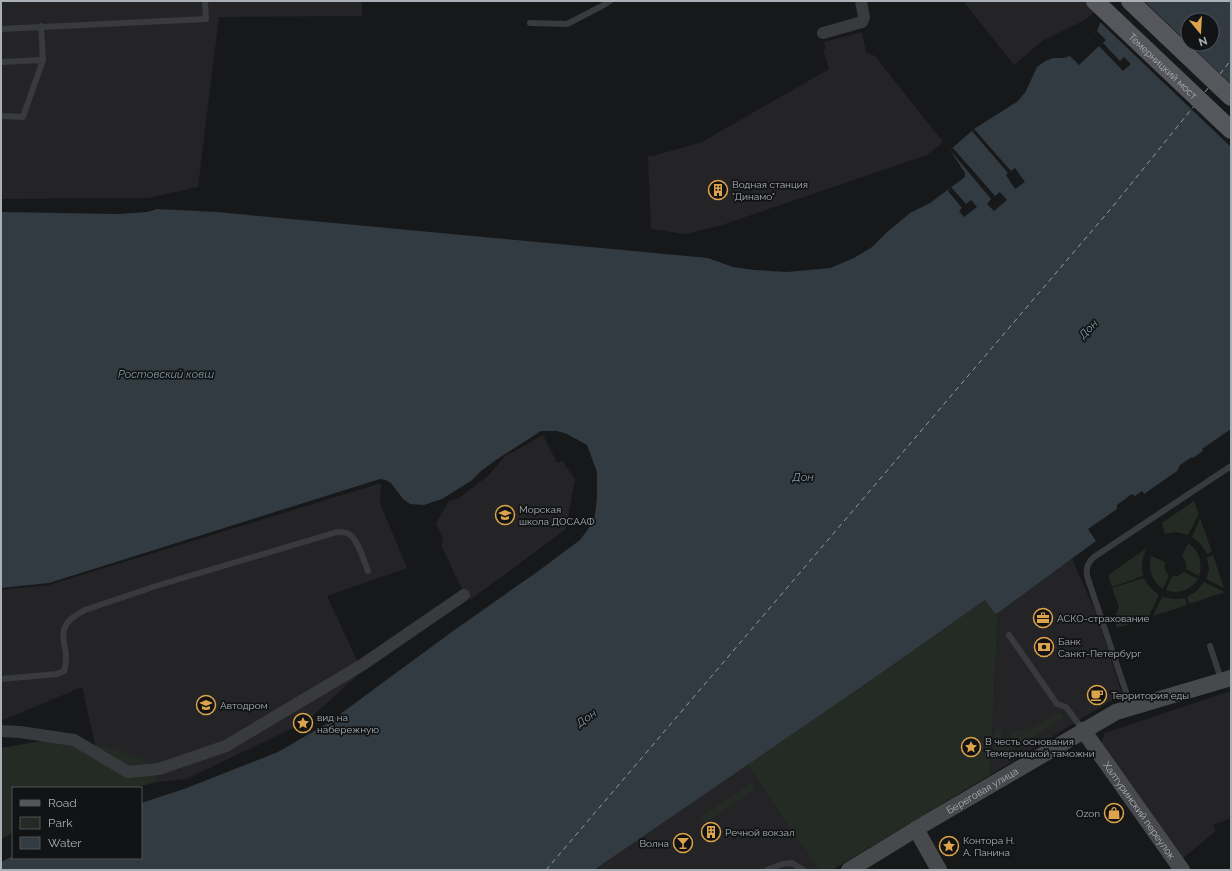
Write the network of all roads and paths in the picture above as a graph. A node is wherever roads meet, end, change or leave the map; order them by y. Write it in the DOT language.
graph roads {
  1 [pos="205,1"];
  2 [pos="610,1"];
  3 [pos="861,1"];
  4 [pos="1095,1"];
  5 [pos="1130,1"];
  6 [pos="530,23"];
  7 [pos="41,26"];
  8 [pos="1,28"];
  9 [pos="823,33"];
  10 [pos="43,60"];
  11 [pos="1,62"];
  12 [pos="1231,97"];
  13 [pos="1,116"];
  14 [pos="1231,130"];
  15 [pos="1231,466"];
  16 [pos="368,571"];
  17 [pos="464,595"];
  18 [pos="1009,635"];
  19 [pos="1210,646"];
  20 [pos="1,679"];
  21 [pos="1226,680"];
  22 [pos="1131,707"];
  23 [pos="1083,730"];
  24 [pos="1,731"];
  25 [pos="916,829"];
  26 [pos="766,870"];
  27 [pos="803,870"];
  28 [pos="849,870"];
  29 [pos="939,870"];
  30 [pos="1182,870"];
  1 -- 7 [label="lane"];
  2 -- 6 [label="lane"];
  3 -- 9 [label="street"];
  4 -- 14 [label="main road, Темерницкий мост"];
  5 -- 12 [label="main road"];
  7 -- 8 [label="lane"];
  7 -- 10 [label="lane"];
  10 -- 11 [label="lane"];
  10 -- 13 [label="lane"];
  15 -- 22 [label="lane"];
  16 -- 20 [label="lane"];
  17 -- 24 [label="street"];
  18 -- 23 [label="lane"];
  19 -- 21 [label="lane"];
  21 -- 22 [label="main road, Береговая улица"];
  22 -- 23 [label="main road, Береговая улица"];
  23 -- 25 [label="main road, Береговая улица"];
  23 -- 30 [label="main road, Халтуринский переулок"];
  25 -- 28 [label="main road, Береговая улица"];
  25 -- 29 [label="main road"];
  26 -- 27 [label="lane"];
}
